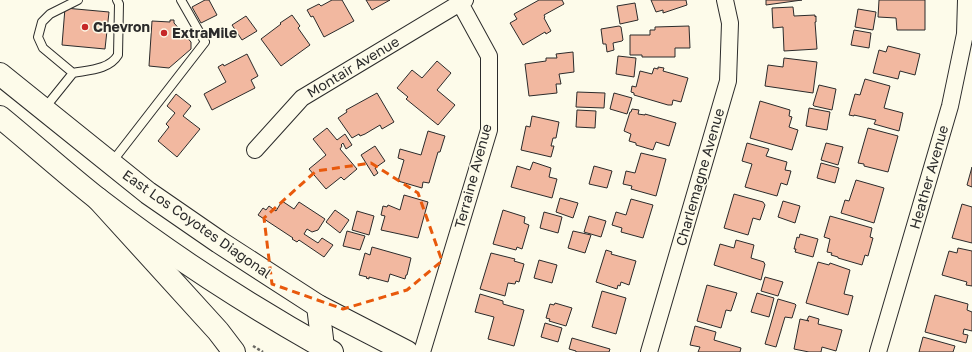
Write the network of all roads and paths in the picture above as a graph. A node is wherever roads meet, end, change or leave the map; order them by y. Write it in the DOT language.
graph roads {
  1 [pos="78,0"];
  2 [pos="117,0"];
  3 [pos="181,0"];
  4 [pos="725,0"];
  5 [pos="966,0"];
  6 [pos="462,2"];
  7 [pos="73,73"];
  8 [pos="0,74"];
  9 [pos="44,110"];
  10 [pos="0,117"];
  11 [pos="255,150"];
  12 [pos="111,163"];
  13 [pos="98,199"];
  14 [pos="318,306"];
  15 [pos="326,350"];
  16 [pos="234,352"];
  17 [pos="407,352"];
  18 [pos="422,352"];
  19 [pos="649,352"];
  20 [pos="878,352"];
  1 -- 7 [label="lane"];
  2 -- 7 [label="lane"];
  3 -- 12 [label="lane"];
  4 -- 19 [label="street, Charlemagne Avenue"];
  5 -- 20 [label="street, Heather Avenue"];
  6 -- 11 [label="street, Montair Avenue"];
  6 -- 18 [label="street, Terraine Avenue"];
  7 -- 9 [label="lane"];
  8 -- 9 [label="main road, East Los Coyotes Diagonal"];
  9 -- 12 [label="main road, East Los Coyotes Diagonal"];
  10 -- 13 [label="main road"];
  12 -- 14 [label="main road, East Los Coyotes Diagonal"];
  13 -- 15 [label="main road"];
  13 -- 16 [label="main road"];
  14 -- 15 [label="main road"];
  14 -- 17 [label="main road, East Los Coyotes Diagonal"];
}
